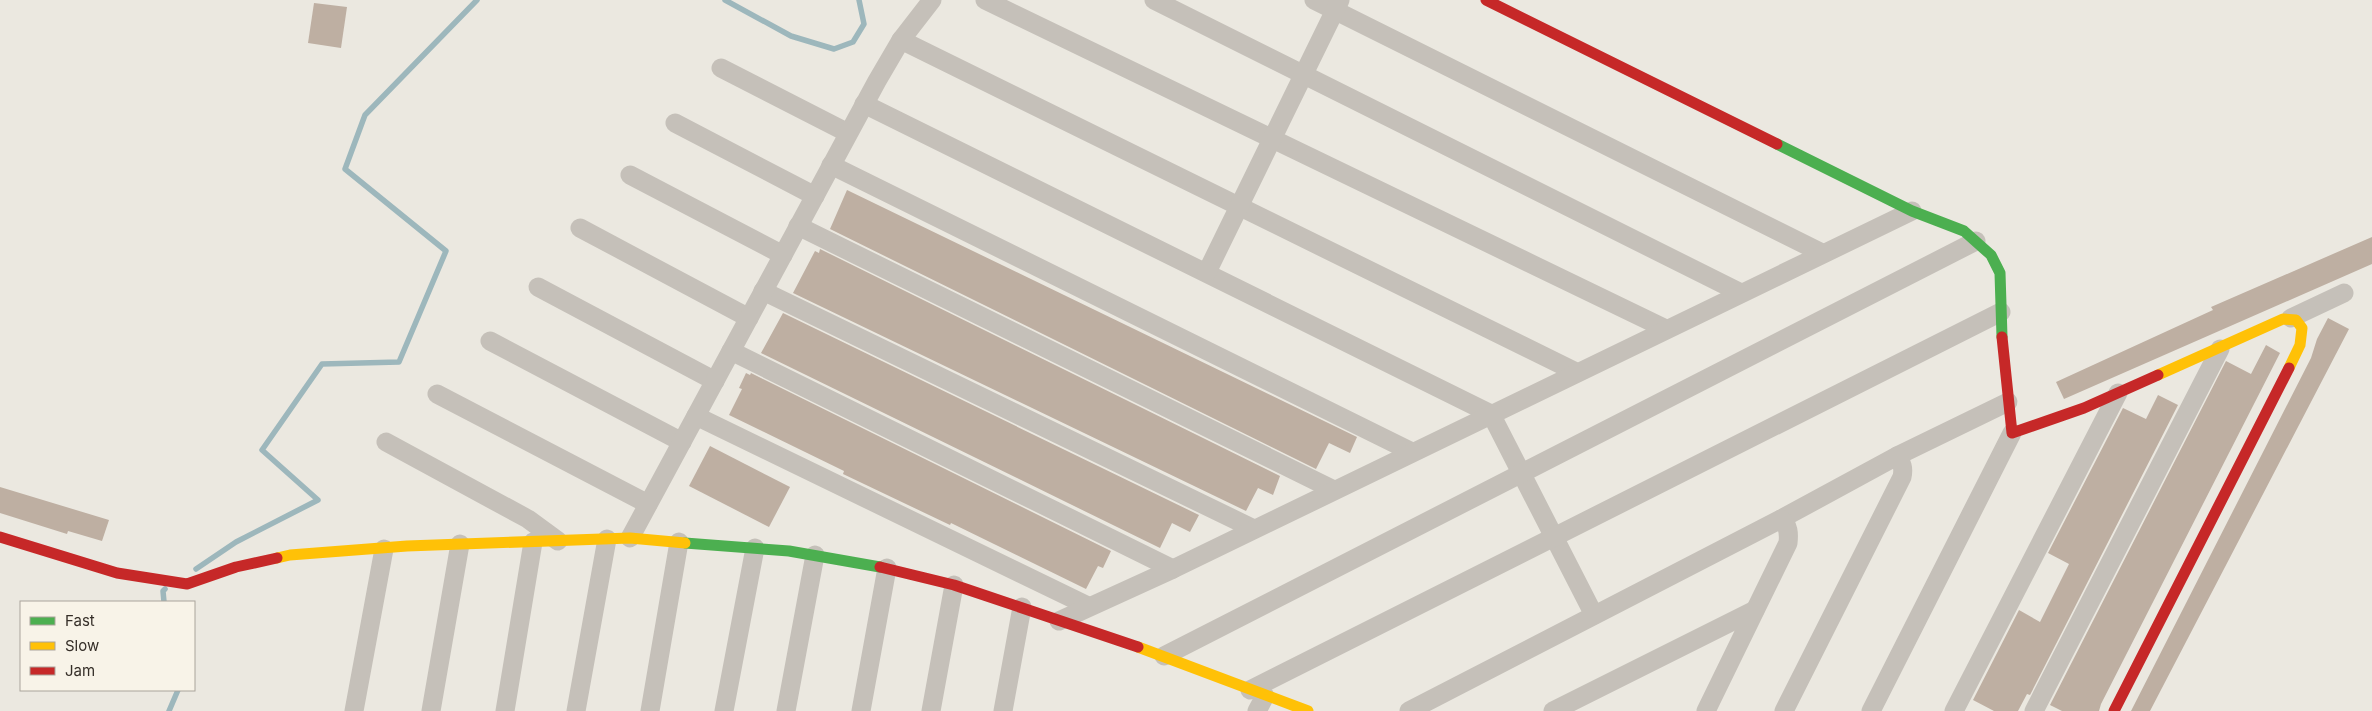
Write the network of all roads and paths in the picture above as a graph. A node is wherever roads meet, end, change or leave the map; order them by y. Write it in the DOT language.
graph roads {
  1 [pos="932,0"];
  2 [pos="985,0"];
  3 [pos="1154,0"];
  4 [pos="1314,0"];
  5 [pos="1486,0"];
  6 [pos="1337,5"];
  7 [pos="901,40"];
  8 [pos="722,68"];
  9 [pos="1303,75"];
  10 [pos="864,104"];
  11 [pos="675,123"];
  12 [pos="848,133"];
  13 [pos="1272,139"];
  14 [pos="831,165"];
  15 [pos="630,175"];
  16 [pos="815,196"];
  17 [pos="1239,206"];
  18 [pos="1912,211"];
  19 [pos="798,226"];
  20 [pos="580,228"];
  21 [pos="1976,241"];
  22 [pos="1822,253"];
  23 [pos="783,255"];
  24 [pos="1207,272"];
  25 [pos="538,287"];
  26 [pos="763,291"];
  27 [pos="1741,293"];
  28 [pos="2344,294"];
  29 [pos="2001,312"];
  30 [pos="749,318"];
  31 [pos="2291,318"];
  32 [pos="1666,329"];
  33 [pos="490,342"];
  34 [pos="2220,349"];
  35 [pos="731,351"];
  36 [pos="1576,372"];
  37 [pos="715,381"];
  38 [pos="2118,393"];
  39 [pos="437,394"];
  40 [pos="2008,402"];
  41 [pos="1491,414"];
  42 [pos="696,416"];
  43 [pos="2012,434"];
  44 [pos="386,442"];
  45 [pos="682,442"];
  46 [pos="1412,452"];
  47 [pos="1897,456"];
  48 [pos="1521,473"];
  49 [pos="1334,490"];
  50 [pos="648,504"];
  51 [pos="1781,519"];
  52 [pos="1254,529"];
  53 [pos="0,537"];
  54 [pos="630,538"];
  55 [pos="1554,538"];
  56 [pos="607,539"];
  57 [pos="558,541"];
  58 [pos="533,542"];
  59 [pos="679,542"];
  60 [pos="460,544"];
  61 [pos="755,548"];
  62 [pos="384,549"];
  63 [pos="815,555"];
  64 [pos="887,568"];
  65 [pos="1173,569"];
  66 [pos="954,585"];
  67 [pos="1088,606"];
  68 [pos="1022,607"];
  69 [pos="1754,610"];
  70 [pos="1594,615"];
  71 [pos="1059,621"];
  72 [pos="1164,656"];
  73 [pos="1257,699"];
  74 [pos="1303,710"];
  75 [pos="354,711"];
  76 [pos="431,711"];
  77 [pos="505,711"];
  78 [pos="576,711"];
  79 [pos="650,711"];
  80 [pos="724,711"];
  81 [pos="786,711"];
  82 [pos="861,711"];
  83 [pos="931,711"];
  84 [pos="1003,711"];
  85 [pos="1409,711"];
  86 [pos="1553,711"];
  87 [pos="1706,711"];
  88 [pos="1784,711"];
  89 [pos="1870,711"];
  90 [pos="1954,711"];
  91 [pos="2034,711"];
  92 [pos="2114,711"];
  1 -- 7 [label="street"];
  2 -- 13 [label="street"];
  3 -- 9 [label="street"];
  4 -- 6 [label="street"];
  5 -- 18 [label="street"];
  6 -- 9 [label="street"];
  6 -- 22 [label="street"];
  7 -- 10 [label="street"];
  7 -- 17 [label="street"];
  8 -- 12 [label="street"];
  9 -- 13 [label="street"];
  9 -- 27 [label="street"];
  10 -- 12 [label="street"];
  10 -- 24 [label="street"];
  11 -- 16 [label="street"];
  12 -- 14 [label="street"];
  13 -- 17 [label="street"];
  13 -- 32 [label="street"];
  14 -- 16 [label="street"];
  14 -- 46 [label="street"];
  15 -- 23 [label="street"];
  16 -- 19 [label="street"];
  17 -- 24 [label="street"];
  17 -- 36 [label="street"];
  18 -- 21 [label="street"];
  18 -- 22 [label="street"];
  19 -- 23 [label="street"];
  19 -- 49 [label="street"];
  20 -- 30 [label="street"];
  21 -- 29 [label="street"];
  21 -- 48 [label="street"];
  22 -- 27 [label="street"];
  23 -- 26 [label="street"];
  24 -- 41 [label="street"];
  25 -- 37 [label="street"];
  26 -- 30 [label="street"];
  26 -- 52 [label="street"];
  27 -- 32 [label="street"];
  28 -- 31 [label="street"];
  29 -- 40 [label="street"];
  29 -- 55 [label="street"];
  30 -- 35 [label="street"];
  31 -- 34 [label="street"];
  31 -- 92 [label="street"];
  32 -- 36 [label="street"];
  33 -- 45 [label="street"];
  34 -- 38 [label="street"];
  34 -- 91 [label="street"];
  35 -- 37 [label="street"];
  35 -- 65 [label="street"];
  36 -- 41 [label="street"];
  37 -- 42 [label="street"];
  38 -- 43 [label="street"];
  38 -- 90 [label="street"];
  39 -- 50 [label="street"];
  40 -- 43 [label="street"];
  40 -- 47 [label="street"];
  41 -- 46 [label="street"];
  41 -- 48 [label="street"];
  42 -- 45 [label="street"];
  42 -- 67 [label="street"];
  43 -- 89 [label="street"];
  44 -- 57 [label="street"];
  45 -- 50 [label="street"];
  46 -- 49 [label="street"];
  47 -- 51 [label="street"];
  47 -- 88 [label="street"];
  48 -- 55 [label="street"];
  48 -- 72 [label="street"];
  49 -- 52 [label="street"];
  50 -- 54 [label="street"];
  51 -- 69 [label="street"];
  51 -- 70 [label="street"];
  52 -- 65 [label="street"];
  53 -- 62 [label="street"];
  54 -- 56 [label="street"];
  54 -- 59 [label="street"];
  55 -- 70 [label="street"];
  55 -- 73 [label="street"];
  56 -- 57 [label="street"];
  56 -- 78 [label="street"];
  57 -- 58 [label="street"];
  58 -- 60 [label="street"];
  58 -- 77 [label="street"];
  59 -- 61 [label="street"];
  59 -- 79 [label="street"];
  60 -- 62 [label="street"];
  60 -- 76 [label="street"];
  61 -- 63 [label="street"];
  61 -- 80 [label="street"];
  62 -- 75 [label="street"];
  63 -- 64 [label="street"];
  63 -- 81 [label="street"];
  64 -- 66 [label="street"];
  64 -- 82 [label="street"];
  65 -- 67 [label="street"];
  66 -- 68 [label="street"];
  66 -- 83 [label="street"];
  67 -- 71 [label="street"];
  68 -- 71 [label="street"];
  68 -- 84 [label="street"];
  69 -- 86 [label="street"];
  69 -- 87 [label="street"];
  70 -- 85 [label="street"];
  71 -- 72 [label="street"];
  72 -- 73 [label="street"];
  73 -- 74 [label="street"];
}
